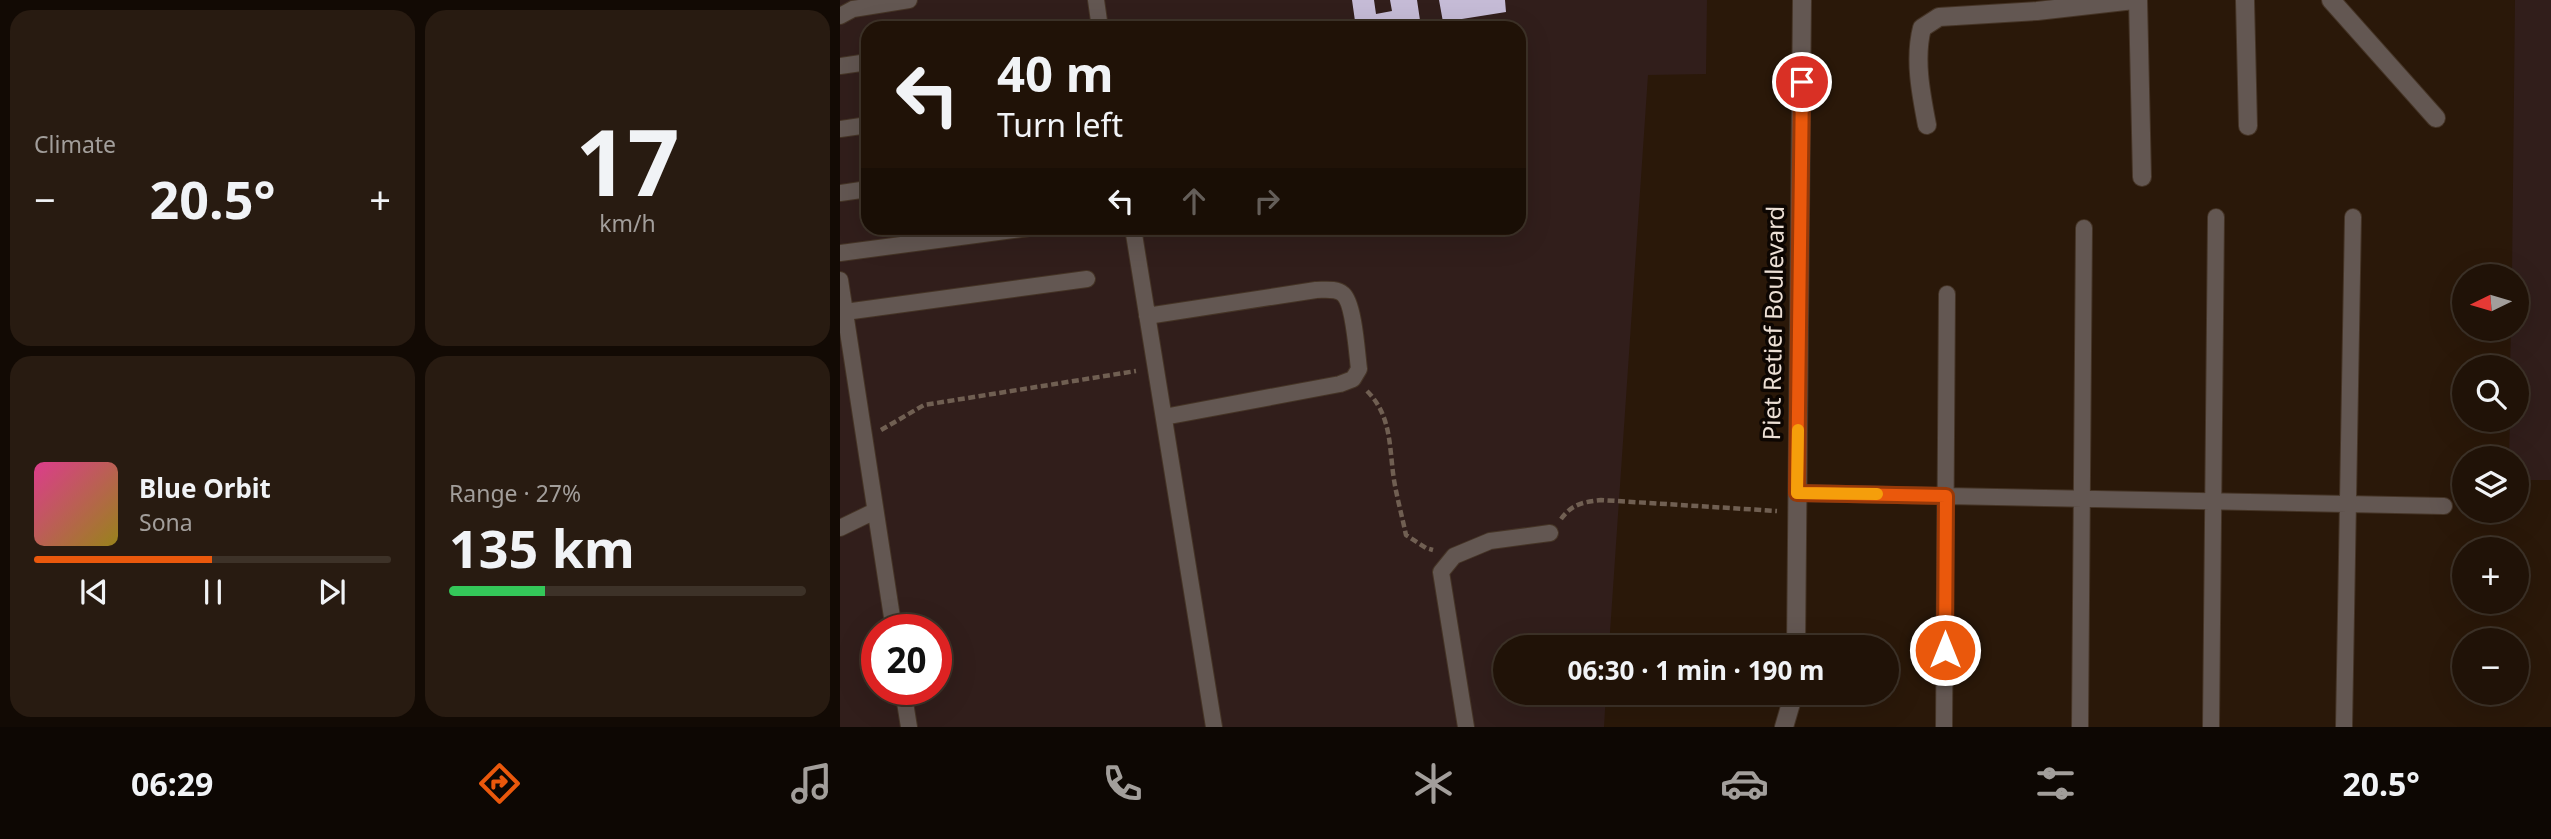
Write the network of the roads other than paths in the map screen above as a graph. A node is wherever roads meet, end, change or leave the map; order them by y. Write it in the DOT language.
graph roads {
  1 [pos="909,0"];
  2 [pos="1096,0"];
  3 [pos="1802,0"];
  4 [pos="2136,0"];
  5 [pos="2245,0"];
  6 [pos="2331,0"];
  7 [pos="2037,6"];
  8 [pos="840,16"];
  9 [pos="1099,21"];
  10 [pos="861,63"];
  11 [pos="840,66"];
  12 [pos="2436,118"];
  13 [pos="1927,125"];
  14 [pos="861,126"];
  15 [pos="2248,126"];
  16 [pos="840,129"];
  17 [pos="2142,177"];
  18 [pos="861,190"];
  19 [pos="840,192"];
  20 [pos="2216,217"];
  21 [pos="2353,217"];
  22 [pos="2084,228"];
  23 [pos="979,235"];
  24 [pos="1134,235"];
  25 [pos="840,254"];
  26 [pos="1087,279"];
  27 [pos="840,280"];
  28 [pos="1947,294"];
  29 [pos="845,312"];
  30 [pos="1147,316"];
  31 [pos="844,337"];
  32 [pos="1164,417"];
  33 [pos="1797,493"];
  34 [pos="1946,496"];
  35 [pos="2082,498"];
  36 [pos="2213,501"];
  37 [pos="2348,504"];
  38 [pos="2444,506"];
  39 [pos="875,511"];
  40 [pos="840,528"];
  41 [pos="1550,533"];
  42 [pos="891,614"];
  43 [pos="1796,635"];
  44 [pos="905,705"];
  45 [pos="1791,705"];
  46 [pos="1796,705"];
  47 [pos="909,727"];
  48 [pos="1214,727"];
  49 [pos="1466,727"];
  50 [pos="1784,727"];
  51 [pos="1798,727"];
  52 [pos="1944,727"];
  53 [pos="2080,727"];
  54 [pos="2211,727"];
  55 [pos="2344,727"];
  1 -- 8 [label="lane"];
  2 -- 9 [label="lane"];
  3 -- 33 [label="street, Piet Retief Boulevard"];
  4 -- 7 [label="street"];
  4 -- 17 [label="street"];
  5 -- 15 [label="street"];
  6 -- 12 [label="street"];
  7 -- 13 [label="street"];
  10 -- 11 [label="lane"];
  14 -- 16 [label="lane"];
  18 -- 19 [label="lane"];
  20 -- 36 [label="lane"];
  21 -- 37 [label="lane"];
  22 -- 35 [label="lane"];
  23 -- 25 [label="lane"];
  24 -- 30 [label="lane"];
  26 -- 29 [label="lane"];
  27 -- 29 [label="lane"];
  28 -- 34 [label="lane"];
  29 -- 31 [label="lane"];
  30 -- 32 [label="lane"];
  30 -- 32 [label="lane"];
  31 -- 39 [label="lane"];
  32 -- 48 [label="lane"];
  33 -- 34 [label="lane"];
  33 -- 43 [label="street, Piet Retief Boulevard"];
  34 -- 35 [label="lane"];
  34 -- 52 [label="lane"];
  35 -- 36 [label="lane"];
  35 -- 53 [label="lane"];
  36 -- 37 [label="lane"];
  36 -- 54 [label="lane"];
  37 -- 38 [label="lane"];
  37 -- 55 [label="lane"];
  39 -- 40 [label="lane"];
  39 -- 42 [label="lane"];
  41 -- 49 [label="lane"];
  44 -- 47 [label="lane"];
  45 -- 50 [label="street"];
  46 -- 51 [label="street"];
}
